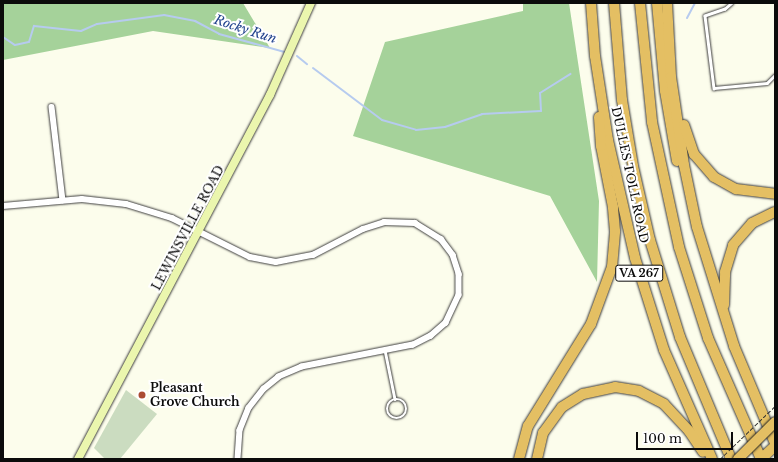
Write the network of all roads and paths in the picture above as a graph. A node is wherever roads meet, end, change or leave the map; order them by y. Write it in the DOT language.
graph roads {
  1 [pos="311,3"];
  2 [pos="591,3"];
  3 [pos="614,3"];
  4 [pos="640,3"];
  5 [pos="657,3"];
  6 [pos="667,3"];
  7 [pos="732,3"];
  8 [pos="775,75"];
  9 [pos="598,77"];
  10 [pos="672,77"];
  11 [pos="52,107"];
  12 [pos="775,194"];
  13 [pos="63,200"];
  14 [pos="691,203"];
  15 [pos="3,206"];
  16 [pos="775,212"];
  17 [pos="200,232"];
  18 [pos="730,334"];
  19 [pos="385,350"];
  20 [pos="395,399"];
  21 [pos="775,406"];
  22 [pos="775,422"];
  23 [pos="775,444"];
  24 [pos="78,459"];
  25 [pos="238,459"];
  26 [pos="520,459"];
  27 [pos="537,459"];
  28 [pos="708,459"];
  29 [pos="712,459"];
  30 [pos="720,459"];
  31 [pos="732,459"];
  32 [pos="738,459"];
  33 [pos="761,459"];
  1 -- 17 [label="main road, LEWINSVILLE ROAD"];
  2 -- 9 [label="highway, DULLES TOLL ROAD / VA 267"];
  3 -- 31 [label="highway"];
  4 -- 33 [label="highway"];
  5 -- 14 [label="highway"];
  6 -- 10 [label="highway"];
  7 -- 8 [label="lane"];
  9 -- 26 [label="highway"];
  9 -- 29 [label="highway, DULLES TOLL ROAD / VA 267"];
  10 -- 12 [label="highway"];
  10 -- 14 [label="highway"];
  11 -- 13 [label="street"];
  13 -- 15 [label="street"];
  13 -- 17 [label="street"];
  14 -- 18 [label="highway"];
  16 -- 18 [label="highway"];
  17 -- 19 [label="street"];
  17 -- 24 [label="main road, LEWINSVILLE ROAD"];
  18 -- 23 [label="highway"];
  19 -- 20 [label="lane"];
  19 -- 25 [label="street"];
  20 -- 20 [label="lane"];
  21 -- 30 [label="path, bridge"];
  22 -- 32 [label="highway, bridge"];
  23 -- 33 [label="highway"];
  27 -- 28 [label="highway"];
}
